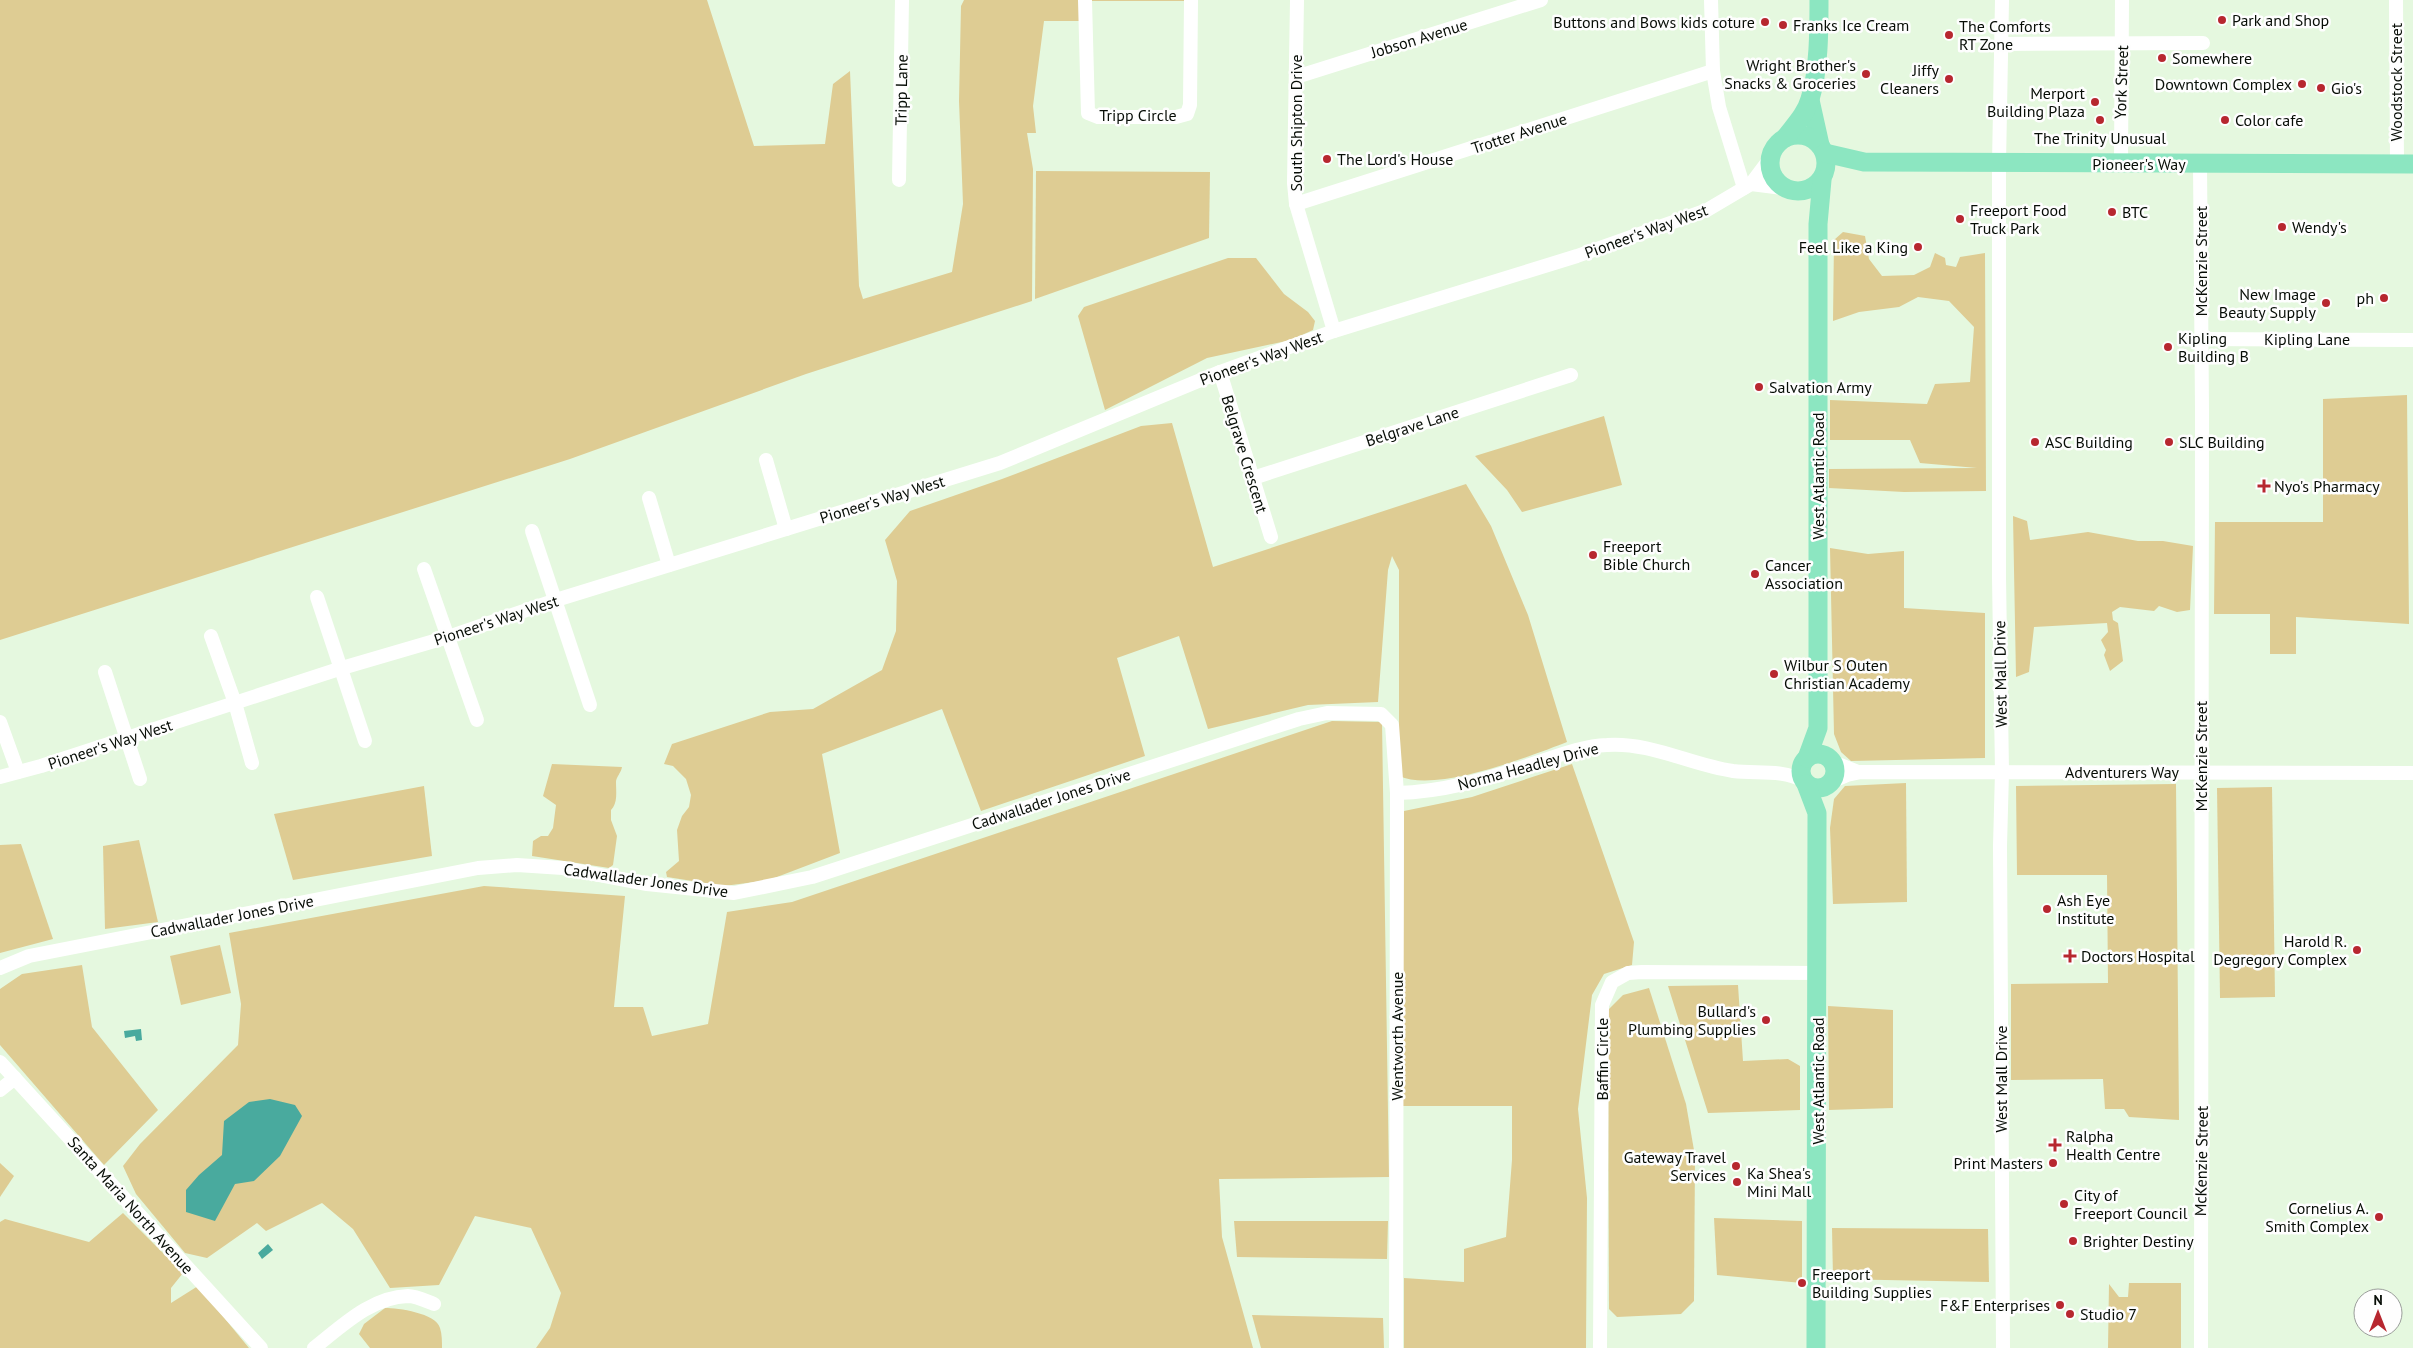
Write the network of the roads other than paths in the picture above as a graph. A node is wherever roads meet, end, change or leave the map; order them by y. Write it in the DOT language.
graph roads {
  1 [pos="902,0"];
  2 [pos="1085,0"];
  3 [pos="1191,0"];
  4 [pos="1297,0"];
  5 [pos="1541,0"];
  6 [pos="1712,0"];
  7 [pos="1819,0"];
  8 [pos="2002,0"];
  9 [pos="2122,0"];
  10 [pos="2396,0"];
  11 [pos="2203,43"];
  12 [pos="2002,44"];
  13 [pos="2122,44"];
  14 [pos="1713,71"];
  15 [pos="1296,77"];
  16 [pos="1810,100"];
  17 [pos="1785,138"];
  18 [pos="1822,149"];
  19 [pos="1769,160"];
  20 [pos="1864,162"];
  21 [pos="2200,163"];
  22 [pos="1999,164"];
  23 [pos="2121,164"];
  24 [pos="2405,164"];
  25 [pos="1823,177"];
  26 [pos="899,180"];
  27 [pos="1748,186"];
  28 [pos="1787,190"];
  29 [pos="1296,204"];
  30 [pos="1818,224"];
  31 [pos="1334,331"];
  32 [pos="2202,339"];
  33 [pos="2413,340"];
  34 [pos="1220,372"];
  35 [pos="1570,375"];
  36 [pos="766,460"];
  37 [pos="1253,478"];
  38 [pos="649,498"];
  39 [pos="786,529"];
  40 [pos="532,531"];
  41 [pos="1271,537"];
  42 [pos="669,565"];
  43 [pos="424,569"];
  44 [pos="317,598"];
  45 [pos="556,600"];
  46 [pos="211,636"];
  47 [pos="448,637"];
  48 [pos="342,668"];
  49 [pos="105,672"];
  50 [pos="235,703"];
  51 [pos="590,705"];
  52 [pos="477,720"];
  53 [pos="0,722"];
  54 [pos="1392,724"];
  55 [pos="1818,728"];
  56 [pos="126,739"];
  57 [pos="365,741"];
  58 [pos="1832,760"];
  59 [pos="252,763"];
  60 [pos="18,772"];
  61 [pos="1805,772"];
  62 [pos="1862,772"];
  63 [pos="2002,772"];
  64 [pos="2200,772"];
  65 [pos="2413,773"];
  66 [pos="0,777"];
  67 [pos="140,779"];
  68 [pos="1832,782"];
  69 [pos="1397,793"];
  70 [pos="1818,813"];
  71 [pos="0,968"];
  72 [pos="1819,973"];
  73 [pos="0,1062"];
  74 [pos="15,1078"];
  75 [pos="0,1090"];
  76 [pos="434,1304"];
  77 [pos="261,1348"];
  78 [pos="314,1348"];
  79 [pos="1396,1348"];
  80 [pos="1600,1348"];
  81 [pos="1816,1348"];
  82 [pos="2003,1348"];
  83 [pos="2201,1348"];
  1 -- 26 [label="street, Tripp Lane"];
  2 -- 3 [label="street, Tripp Circle"];
  4 -- 15 [label="street, South Shipton Drive"];
  5 -- 15 [label="street, Jobson Avenue"];
  6 -- 14 [label="street"];
  7 -- 16 [label="main road"];
  8 -- 12 [label="street, West Mall Drive"];
  9 -- 13 [label="street, York Street"];
  10 -- 24 [label="street, Woodstock Street"];
  11 -- 13 [label="street"];
  12 -- 13 [label="street"];
  12 -- 22 [label="street, West Mall Drive"];
  13 -- 23 [label="street, York Street"];
  14 -- 27 [label="street"];
  14 -- 29 [label="street, Trotter Avenue"];
  15 -- 29 [label="street, South Shipton Drive"];
  16 -- 17 [label="main road"];
  16 -- 18 [label="main road"];
  17 -- 18 [label="main road"];
  17 -- 19 [label="main road"];
  18 -- 20 [label="main road, Pioneer's Way"];
  18 -- 25 [label="main road"];
  19 -- 27 [label="street, Pioneer's Way West"];
  19 -- 28 [label="main road"];
  20 -- 22 [label="main road, Pioneer's Way"];
  20 -- 25 [label="main road, Pioneer's Way"];
  21 -- 23 [label="main road, Pioneer's Way"];
  21 -- 24 [label="main road, Pioneer's Way"];
  21 -- 32 [label="street, McKenzie Street"];
  22 -- 23 [label="main road, Pioneer's Way"];
  22 -- 63 [label="street, West Mall Drive"];
  25 -- 28 [label="main road"];
  25 -- 30 [label="main road, West Atlantic Road"];
  27 -- 28 [label="street"];
  27 -- 31 [label="street, Pioneer's Way West"];
  28 -- 30 [label="main road"];
  29 -- 31 [label="street, South Shipton Drive"];
  30 -- 55 [label="main road, West Atlantic Road"];
  31 -- 34 [label="street, Pioneer's Way West"];
  32 -- 33 [label="street, Kipling Lane"];
  32 -- 64 [label="street, McKenzie Street"];
  34 -- 37 [label="street, Belgrave Crescent"];
  34 -- 39 [label="street, Pioneer's Way West"];
  35 -- 37 [label="street, Belgrave Lane"];
  36 -- 39 [label="street"];
  37 -- 41 [label="street, Belgrave Crescent"];
  38 -- 42 [label="street"];
  39 -- 42 [label="street, Pioneer's Way West"];
  40 -- 45 [label="street"];
  42 -- 45 [label="street, Pioneer's Way West"];
  43 -- 47 [label="street"];
  44 -- 48 [label="street"];
  45 -- 47 [label="street, Pioneer's Way West"];
  45 -- 51 [label="street"];
  46 -- 50 [label="street"];
  47 -- 48 [label="street, Pioneer's Way West"];
  47 -- 52 [label="street"];
  48 -- 50 [label="street, Pioneer's Way West"];
  48 -- 57 [label="street"];
  49 -- 56 [label="street"];
  50 -- 56 [label="street, Pioneer's Way West"];
  50 -- 59 [label="street"];
  53 -- 60 [label="street"];
  54 -- 69 [label="street, Wentworth Avenue"];
  54 -- 71 [label="street, Cadwallader Jones Drive"];
  55 -- 58 [label="main road, West Atlantic Road"];
  55 -- 61 [label="main road, West Atlantic Road"];
  56 -- 60 [label="street, Pioneer's Way West"];
  56 -- 67 [label="street"];
  58 -- 61 [label="main road"];
  58 -- 62 [label="street, Adventurers Way"];
  58 -- 68 [label="main road, West Atlantic Road"];
  60 -- 66 [label="street, Pioneer's Way West"];
  61 -- 68 [label="main road"];
  61 -- 69 [label="street, Norma Headley Drive"];
  61 -- 70 [label="main road, West Atlantic Road"];
  62 -- 63 [label="street, Adventurers Way"];
  62 -- 68 [label="street, Adventurers Way"];
  63 -- 64 [label="street, Adventurers Way"];
  63 -- 82 [label="street, West Mall Drive"];
  64 -- 65 [label="street, Adventurers Way"];
  64 -- 83 [label="street, McKenzie Street"];
  68 -- 70 [label="main road, West Atlantic Road"];
  69 -- 79 [label="street, Wentworth Avenue"];
  70 -- 72 [label="main road, West Atlantic Road"];
  72 -- 80 [label="street, Baffin Circle"];
  72 -- 81 [label="main road, West Atlantic Road"];
  73 -- 74 [label="street, Santa Maria North Avenue"];
  74 -- 75 [label="street"];
  74 -- 77 [label="street, Santa Maria North Avenue"];
  76 -- 78 [label="street"];
}
